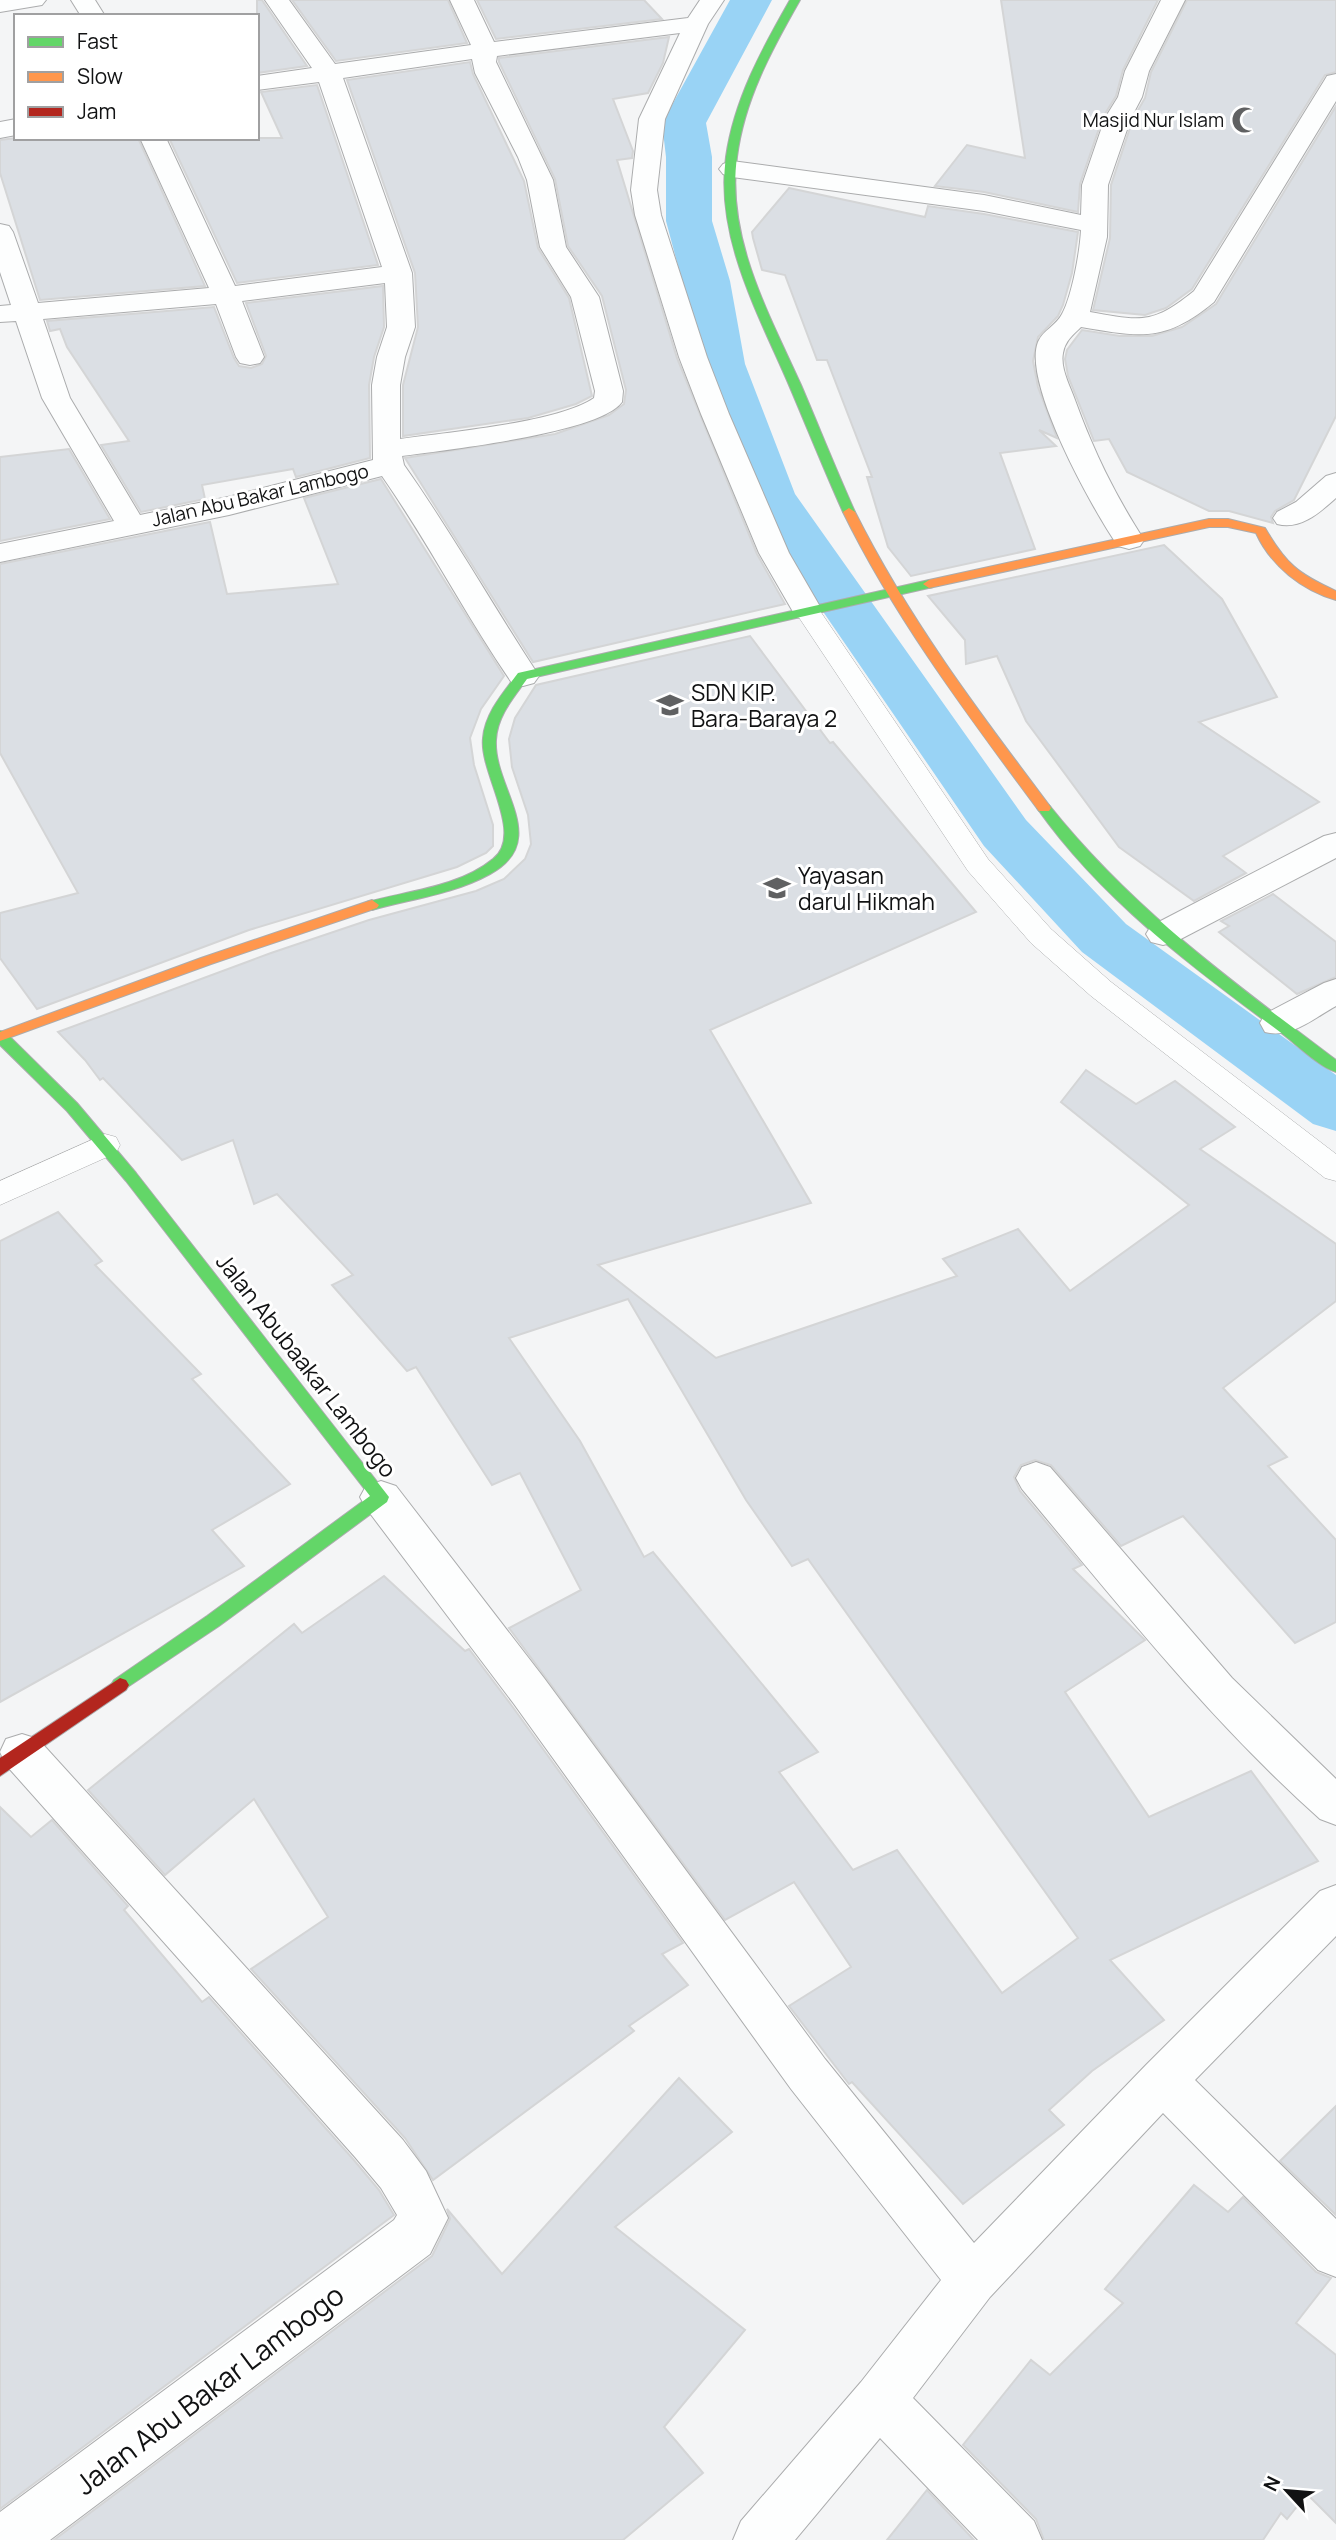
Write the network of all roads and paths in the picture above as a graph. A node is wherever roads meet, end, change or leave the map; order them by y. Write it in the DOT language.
graph roads {
  1 [pos="34,0"];
  2 [pos="277,0"];
  3 [pos="462,0"];
  4 [pos="712,0"];
  5 [pos="795,0"];
  6 [pos="1173,0"];
  7 [pos="0,5"];
  8 [pos="696,24"];
  9 [pos="486,50"];
  10 [pos="328,72"];
  11 [pos="1336,81"];
  12 [pos="259,83"];
  13 [pos="154,140"];
  14 [pos="732,169"];
  15 [pos="1094,225"];
  16 [pos="0,232"];
  17 [pos="398,273"];
  18 [pos="226,295"];
  19 [pos="13,312"];
  20 [pos="1075,318"];
  21 [pos="250,357"];
  22 [pos="387,457"];
  23 [pos="1336,482"];
  24 [pos="1288,518"];
  25 [pos="132,526"];
  26 [pos="1129,540"];
  27 [pos="0,553"];
  28 [pos="886,593"];
  29 [pos="1336,596"];
  30 [pos="814,609"];
  31 [pos="523,676"];
  32 [pos="1336,844"];
  33 [pos="1163,934"];
  34 [pos="1336,991"];
  35 [pos="1278,1023"];
  36 [pos="1,1037"];
  37 [pos="1336,1067"];
  38 [pos="104,1145"];
  39 [pos="1336,1170"];
  40 [pos="0,1194"];
  41 [pos="1036,1478"];
  42 [pos="381,1497"];
  43 [pos="11,1760"];
  44 [pos="1336,1806"];
  45 [pos="1336,1905"];
  46 [pos="1163,2080"];
  47 [pos="1336,2253"];
  48 [pos="972,2280"];
  49 [pos="879,2400"];
  50 [pos="6,2540"];
  51 [pos="760,2540"];
  52 [pos="1015,2540"];
  1 -- 7 [label="street"];
  2 -- 10 [label="street, Jalan Abu Bakar Lambogo"];
  3 -- 9 [label="street, Jalan Abu Bakar Lambogo"];
  4 -- 8 [label="street"];
  5 -- 14 [label="street"];
  6 -- 15 [label="street"];
  8 -- 9 [label="street"];
  8 -- 30 [label="street"];
  9 -- 10 [label="street"];
  9 -- 22 [label="street, Jalan Abu Bakar Lambogo"];
  10 -- 12 [label="street"];
  10 -- 17 [label="street, Jalan Abu Bakar Lambogo"];
  11 -- 20 [label="street"];
  13 -- 18 [label="street"];
  14 -- 15 [label="street"];
  14 -- 28 [label="street"];
  15 -- 20 [label="street"];
  16 -- 19 [label="street, Jalan Abu Bakar Lambogo"];
  17 -- 18 [label="street"];
  17 -- 22 [label="street, Jalan Abu Bakar Lambogo"];
  18 -- 19 [label="street"];
  18 -- 21 [label="street"];
  19 -- 25 [label="street, Jalan Abu Bakar Lambogo"];
  20 -- 26 [label="street"];
  22 -- 25 [label="street, Jalan Abu Bakar Lambogo"];
  22 -- 31 [label="street, Jalan Abu Bakar Lambogo"];
  23 -- 24 [label="street"];
  25 -- 27 [label="street, Jalan Abu Bakar Lambogo"];
  26 -- 28 [label="street"];
  26 -- 29 [label="street"];
  28 -- 30 [label="street"];
  28 -- 33 [label="street"];
  30 -- 31 [label="street"];
  30 -- 39 [label="lane"];
  31 -- 36 [label="street"];
  32 -- 33 [label="street"];
  33 -- 35 [label="street"];
  34 -- 35 [label="street"];
  35 -- 37 [label="street"];
  36 -- 38 [label="street, Jalan Abubaakar Lambogo"];
  38 -- 40 [label="lane"];
  38 -- 42 [label="street, Jalan Abubaakar Lambogo"];
  41 -- 44 [label="street"];
  42 -- 43 [label="street, Jalan Abubaakar Lambogo"];
  42 -- 48 [label="street"];
  43 -- 50 [label="street, Jalan Abu Bakar Lambogo"];
  45 -- 46 [label="street"];
  46 -- 47 [label="street"];
  46 -- 48 [label="street"];
  48 -- 49 [label="street"];
  49 -- 51 [label="street"];
  49 -- 52 [label="street"];
}
